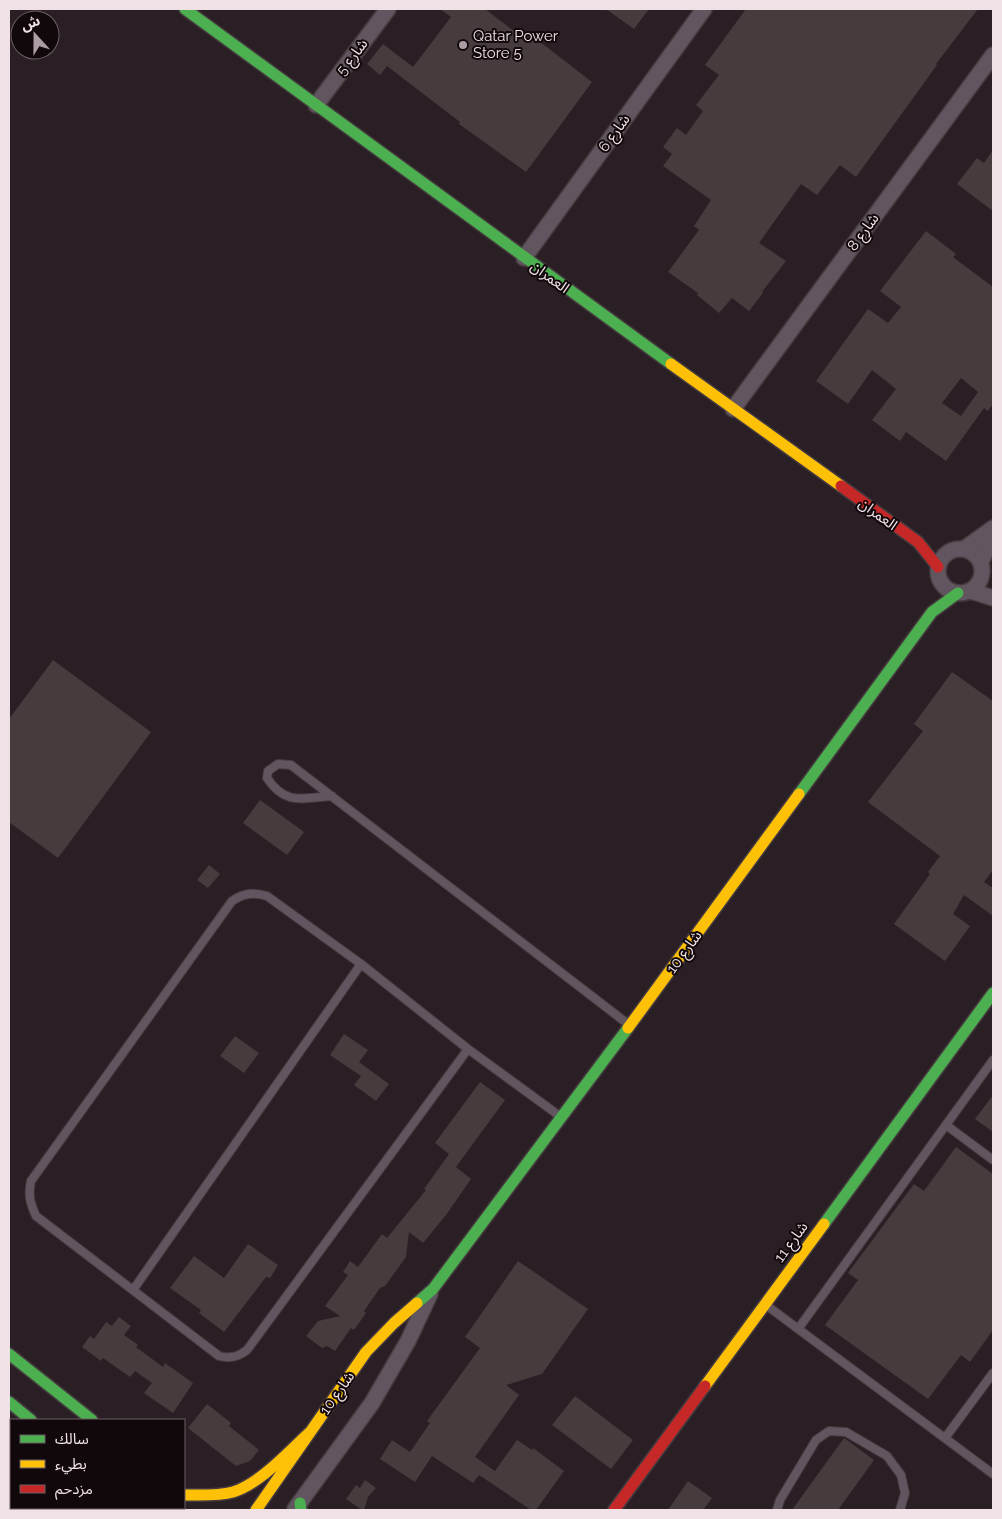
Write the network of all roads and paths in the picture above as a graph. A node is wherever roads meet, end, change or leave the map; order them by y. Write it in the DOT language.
graph roads {
  1 [pos="185,9"];
  2 [pos="388,9"];
  3 [pos="704,9"];
  4 [pos="993,55"];
  5 [pos="316,104"];
  6 [pos="524,258"];
  7 [pos="733,409"];
  8 [pos="993,528"];
  9 [pos="993,534"];
  10 [pos="918,542"];
  11 [pos="958,550"];
  12 [pos="982,567"];
  13 [pos="939,574"];
  14 [pos="993,588"];
  15 [pos="964,592"];
  16 [pos="993,598"];
  17 [pos="932,612"];
  18 [pos="332,796"];
  19 [pos="361,964"];
  20 [pos="993,993"];
  21 [pos="630,1025"];
  22 [pos="468,1049"];
  23 [pos="993,1060"];
  24 [pos="562,1118"];
  25 [pos="946,1125"];
  26 [pos="993,1160"];
  27 [pos="433,1289"];
  28 [pos="132,1290"];
  29 [pos="764,1304"];
  30 [pos="798,1329"];
  31 [pos="9,1354"];
  32 [pos="993,1373"];
  33 [pos="9,1402"];
  34 [pos="30,1419"];
  35 [pos="91,1419"];
  36 [pos="310,1432"];
  37 [pos="945,1438"];
  38 [pos="993,1474"];
  39 [pos="185,1494"];
  40 [pos="200,1505"];
  41 [pos="298,1508"];
  42 [pos="256,1510"];
  43 [pos="614,1510"];
  44 [pos="777,1510"];
  45 [pos="900,1510"];
  1 -- 5 [label="street, العمران"];
  2 -- 5 [label="street, شارع 5"];
  3 -- 6 [label="street, شارع 6"];
  4 -- 7 [label="street, شارع 8"];
  5 -- 6 [label="street, العمران"];
  6 -- 7 [label="street, العمران"];
  7 -- 10 [label="street, العمران"];
  8 -- 11 [label="street"];
  9 -- 12 [label="street"];
  10 -- 11 [label="street, العمران"];
  10 -- 13 [label="street, العمران"];
  11 -- 12 [label="street"];
  11 -- 13 [label="street"];
  12 -- 14 [label="street"];
  12 -- 15 [label="street"];
  13 -- 15 [label="street"];
  13 -- 17 [label="street, شارع 10"];
  15 -- 16 [label="street"];
  15 -- 17 [label="street, شارع 10"];
  17 -- 21 [label="street, شارع 10"];
  18 -- 18 [label="lane"];
  18 -- 21 [label="lane"];
  19 -- 22 [label="lane"];
  19 -- 28 [label="lane"];
  19 -- 28 [label="lane"];
  20 -- 29 [label="street, شارع 11"];
  21 -- 24 [label="street, شارع 10"];
  22 -- 24 [label="lane"];
  22 -- 28 [label="lane"];
  23 -- 25 [label="lane"];
  24 -- 27 [label="street, شارع 10"];
  25 -- 26 [label="lane"];
  25 -- 30 [label="lane"];
  27 -- 36 [label="street, شارع 10"];
  27 -- 41 [label="street, شارع 10"];
  29 -- 30 [label="lane"];
  29 -- 43 [label="street, شارع 11"];
  30 -- 37 [label="lane"];
  31 -- 35 [label="street"];
  32 -- 37 [label="lane"];
  33 -- 34 [label="street"];
  36 -- 39 [label="street"];
  36 -- 42 [label="street, شارع 10"];
  37 -- 38 [label="lane"];
  39 -- 40 [label="street"];
  44 -- 45 [label="lane"];
}
